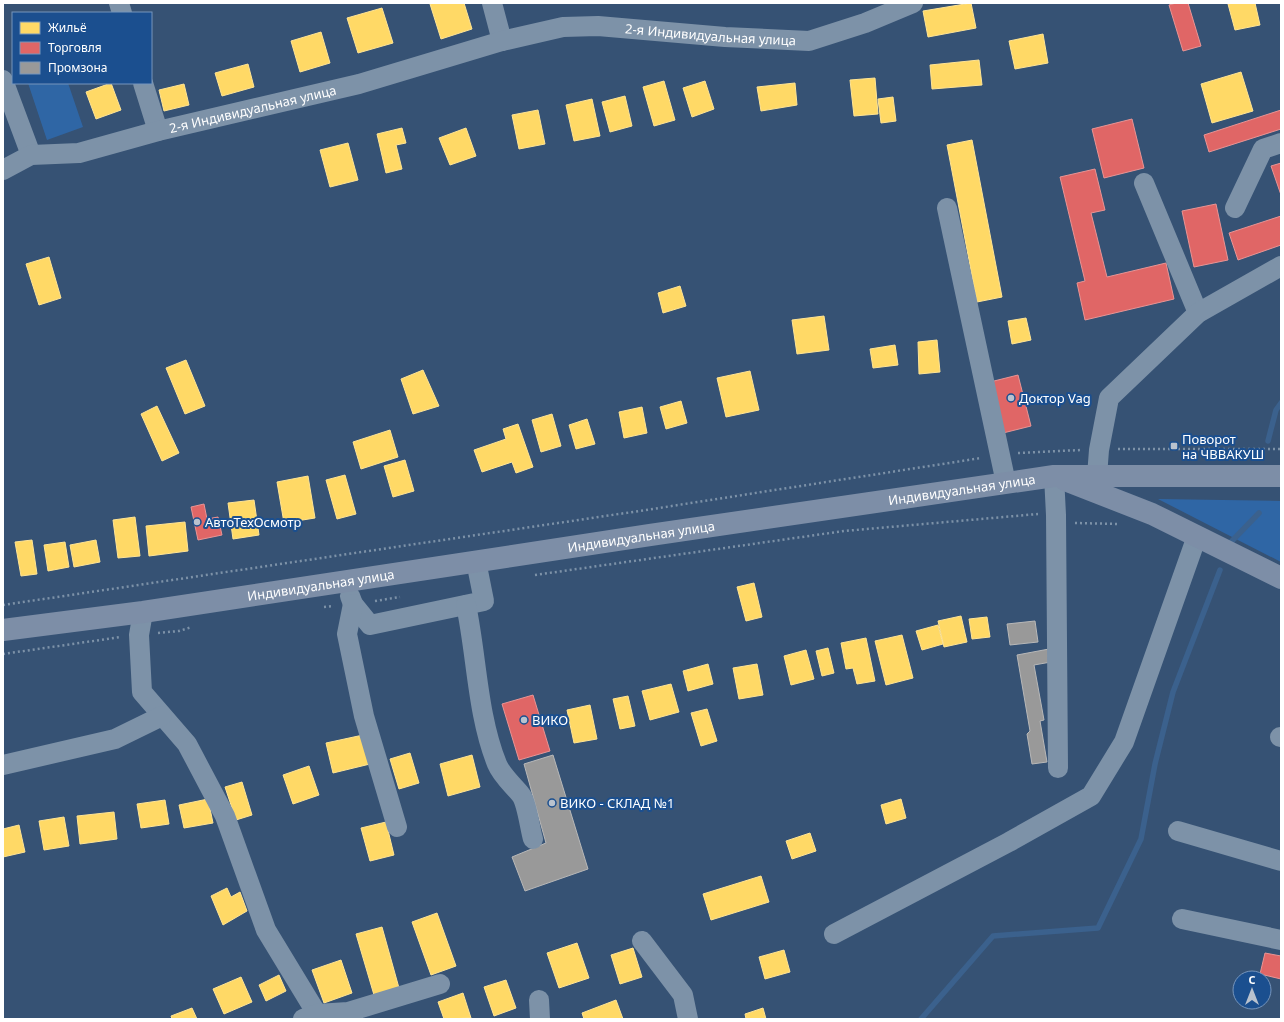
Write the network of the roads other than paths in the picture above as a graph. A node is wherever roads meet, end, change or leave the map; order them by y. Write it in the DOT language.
graph roads {
  1 [pos="492,3"];
  2 [pos="914,3"];
  3 [pos="502,41"];
  4 [pos="3,80"];
  5 [pos="143,84"];
  6 [pos="158,131"];
  7 [pos="1281,143"];
  8 [pos="31,156"];
  9 [pos="3,170"];
  10 [pos="1144,183"];
  11 [pos="947,208"];
  12 [pos="1235,208"];
  13 [pos="1281,266"];
  14 [pos="1198,313"];
  15 [pos="1054,476"];
  16 [pos="1097,476"];
  17 [pos="1281,476"];
  18 [pos="1006,483"];
  19 [pos="1197,536"];
  20 [pos="476,561"];
  21 [pos="1281,578"];
  22 [pos="346,581"];
  23 [pos="353,604"];
  24 [pos="466,605"];
  25 [pos="143,612"];
  26 [pos="3,630"];
  27 [pos="162,716"];
  28 [pos="3,765"];
  29 [pos="1058,768"];
  30 [pos="397,827"];
  31 [pos="1178,831"];
  32 [pos="533,839"];
  33 [pos="1281,861"];
  34 [pos="1182,919"];
  35 [pos="834,934"];
  36 [pos="1281,940"];
  37 [pos="642,941"];
  38 [pos="440,984"];
  39 [pos="310,1016"];
  40 [pos="350,1016"];
  41 [pos="688,1019"];
  1 -- 3 [label="street"];
  2 -- 3 [label="street, 2-я Индивидуальная улица"];
  3 -- 6 [label="street, 2-я Индивидуальная улица"];
  4 -- 8 [label="street"];
  5 -- 6 [label="street"];
  6 -- 8 [label="street, 2-я Индивидуальная улица"];
  7 -- 12 [label="street"];
  8 -- 9 [label="street, 2-я Индивидуальная улица"];
  10 -- 14 [label="street"];
  11 -- 18 [label="street"];
  13 -- 14 [label="street"];
  14 -- 16 [label="street"];
  15 -- 16 [label="main road, Индивидуальная улица"];
  15 -- 18 [label="main road, Индивидуальная улица"];
  15 -- 19 [label="main road"];
  15 -- 29 [label="street"];
  16 -- 17 [label="main road, Индивидуальная улица"];
  18 -- 20 [label="main road, Индивидуальная улица"];
  19 -- 21 [label="main road"];
  19 -- 35 [label="street"];
  20 -- 22 [label="main road, Индивидуальная улица"];
  20 -- 24 [label="street"];
  22 -- 23 [label="street"];
  22 -- 25 [label="main road, Индивидуальная улица"];
  23 -- 24 [label="street"];
  23 -- 30 [label="street"];
  24 -- 32 [label="street"];
  25 -- 26 [label="main road, Индивидуальная улица"];
  25 -- 27 [label="street"];
  27 -- 28 [label="street"];
  27 -- 39 [label="street"];
  31 -- 33 [label="street"];
  34 -- 36 [label="street"];
  37 -- 41 [label="street"];
  38 -- 40 [label="street"];
  39 -- 40 [label="street"];
}
